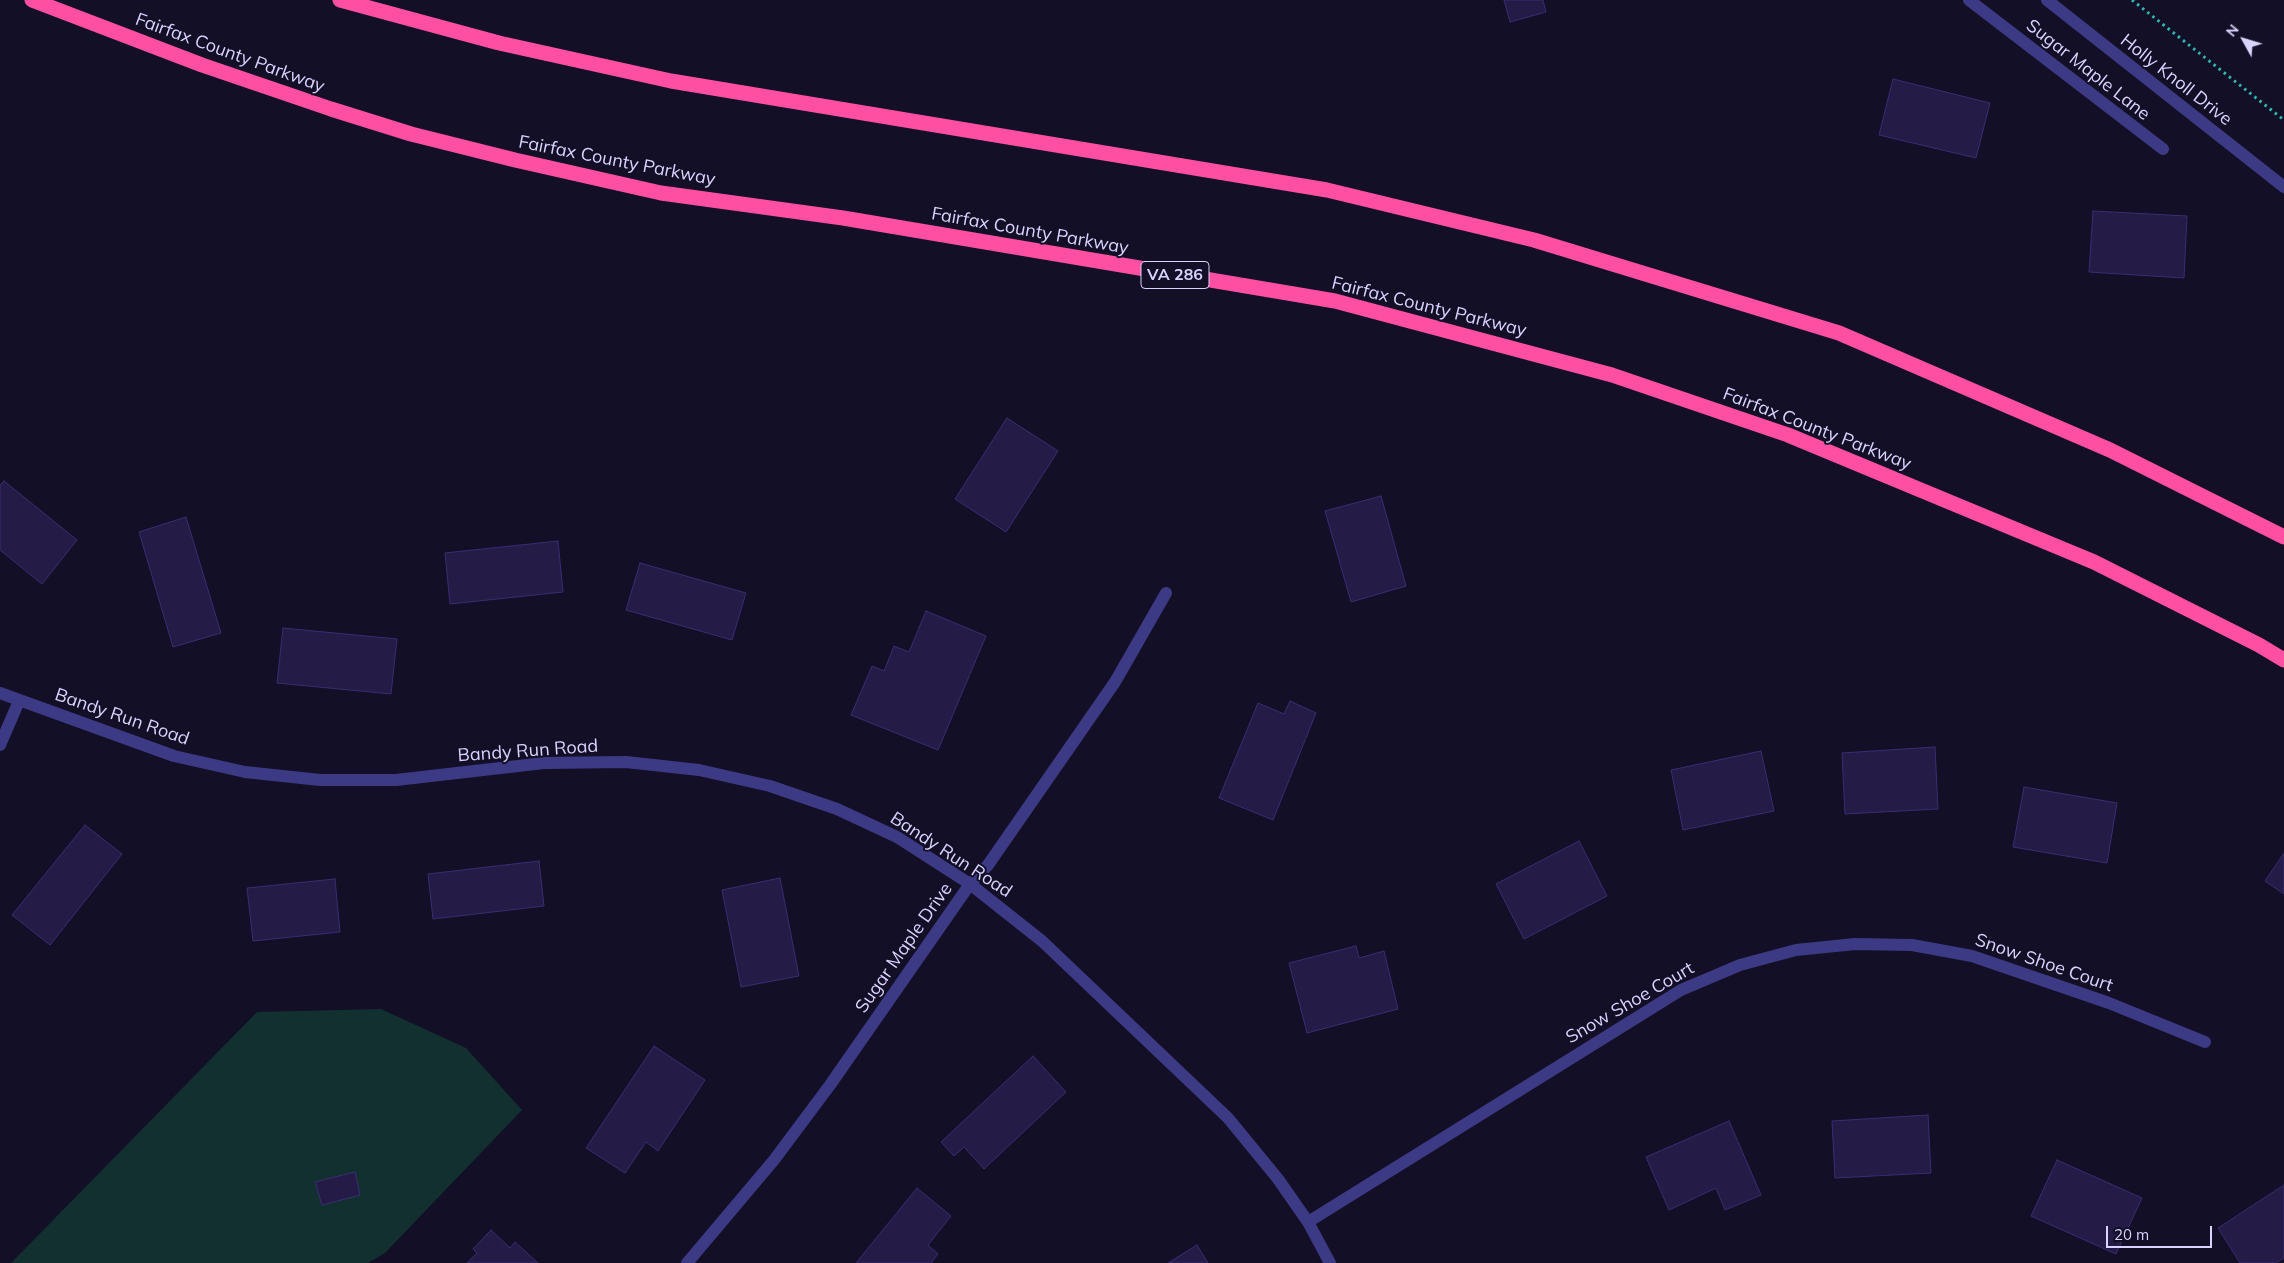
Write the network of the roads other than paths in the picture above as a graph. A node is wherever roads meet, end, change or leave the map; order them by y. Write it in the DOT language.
graph roads {
  1 [pos="32,0"];
  2 [pos="340,0"];
  3 [pos="1969,0"];
  4 [pos="2046,0"];
  5 [pos="2163,149"];
  6 [pos="2284,188"];
  7 [pos="2284,537"];
  8 [pos="1166,593"];
  9 [pos="2284,660"];
  10 [pos="0,693"];
  11 [pos="19,701"];
  12 [pos="0,745"];
  13 [pos="970,884"];
  14 [pos="2206,1042"];
  15 [pos="1308,1222"];
  16 [pos="687,1263"];
  17 [pos="1330,1263"];
  1 -- 9 [label="highway, Fairfax County Parkway / VA 286"];
  2 -- 7 [label="highway"];
  3 -- 5 [label="street, Sugar Maple Lane"];
  4 -- 6 [label="street, Holly Knoll Drive"];
  8 -- 13 [label="street, Sugar Maple Drive"];
  10 -- 11 [label="street, Bandy Run Road"];
  11 -- 12 [label="street"];
  11 -- 13 [label="street, Bandy Run Road"];
  13 -- 15 [label="street, Bandy Run Road"];
  13 -- 16 [label="street, Sugar Maple Drive"];
  14 -- 15 [label="street, Snow Shoe Court"];
  15 -- 17 [label="street, Bandy Run Road"];
}
